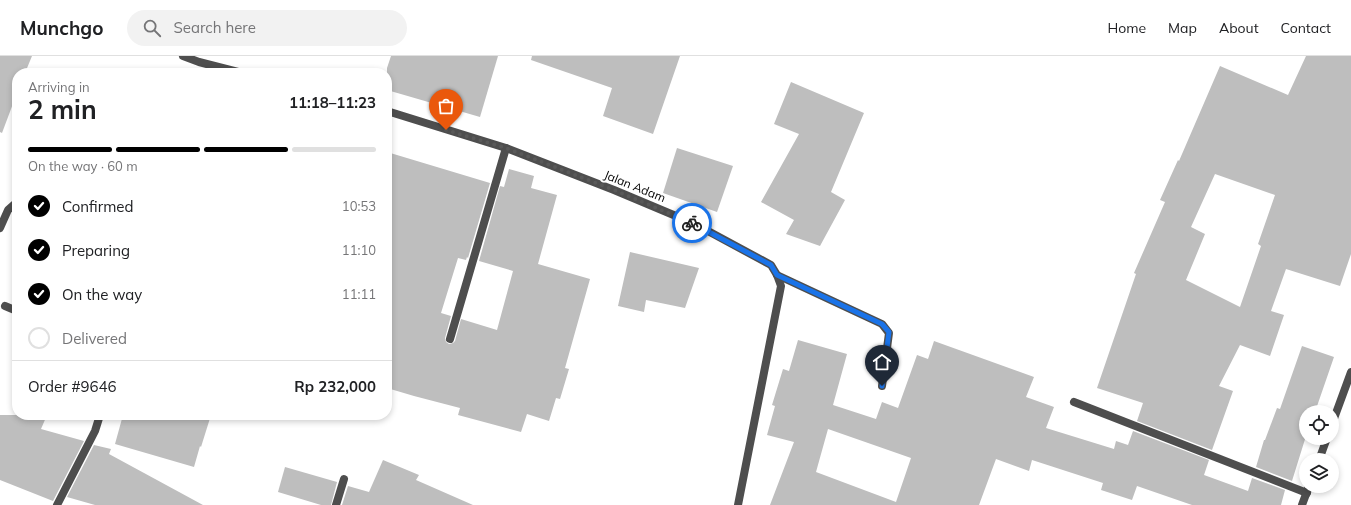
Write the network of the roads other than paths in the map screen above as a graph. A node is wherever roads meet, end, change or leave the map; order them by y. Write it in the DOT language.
graph roads {
  1 [pos="183,56"];
  2 [pos="200,59"];
  3 [pos="227,68"];
  4 [pos="392,113"];
  5 [pos="506,148"];
  6 [pos="12,206"];
  7 [pos="0,228"];
  8 [pos="777,275"];
  9 [pos="5,306"];
  10 [pos="12,309"];
  11 [pos="450,339"];
  12 [pos="1351,372"];
  13 [pos="882,386"];
  14 [pos="1074,402"];
  15 [pos="1339,405"];
  16 [pos="98,420"];
  17 [pos="344,479"];
  18 [pos="1299,487"];
  19 [pos="1307,493"];
  20 [pos="57,505"];
  21 [pos="336,505"];
  22 [pos="738,505"];
  23 [pos="1302,505"];
  1 -- 2 [label="street"];
  2 -- 3 [label="street"];
  4 -- 5 [label="street, Jalan Adam"];
  5 -- 8 [label="street, Jalan Adam"];
  5 -- 11 [label="street"];
  6 -- 7 [label="street"];
  8 -- 13 [label="street"];
  8 -- 22 [label="street"];
  9 -- 10 [label="street"];
  12 -- 15 [label="street"];
  14 -- 18 [label="street"];
  16 -- 20 [label="street"];
  17 -- 21 [label="street"];
  19 -- 23 [label="street"];
}
